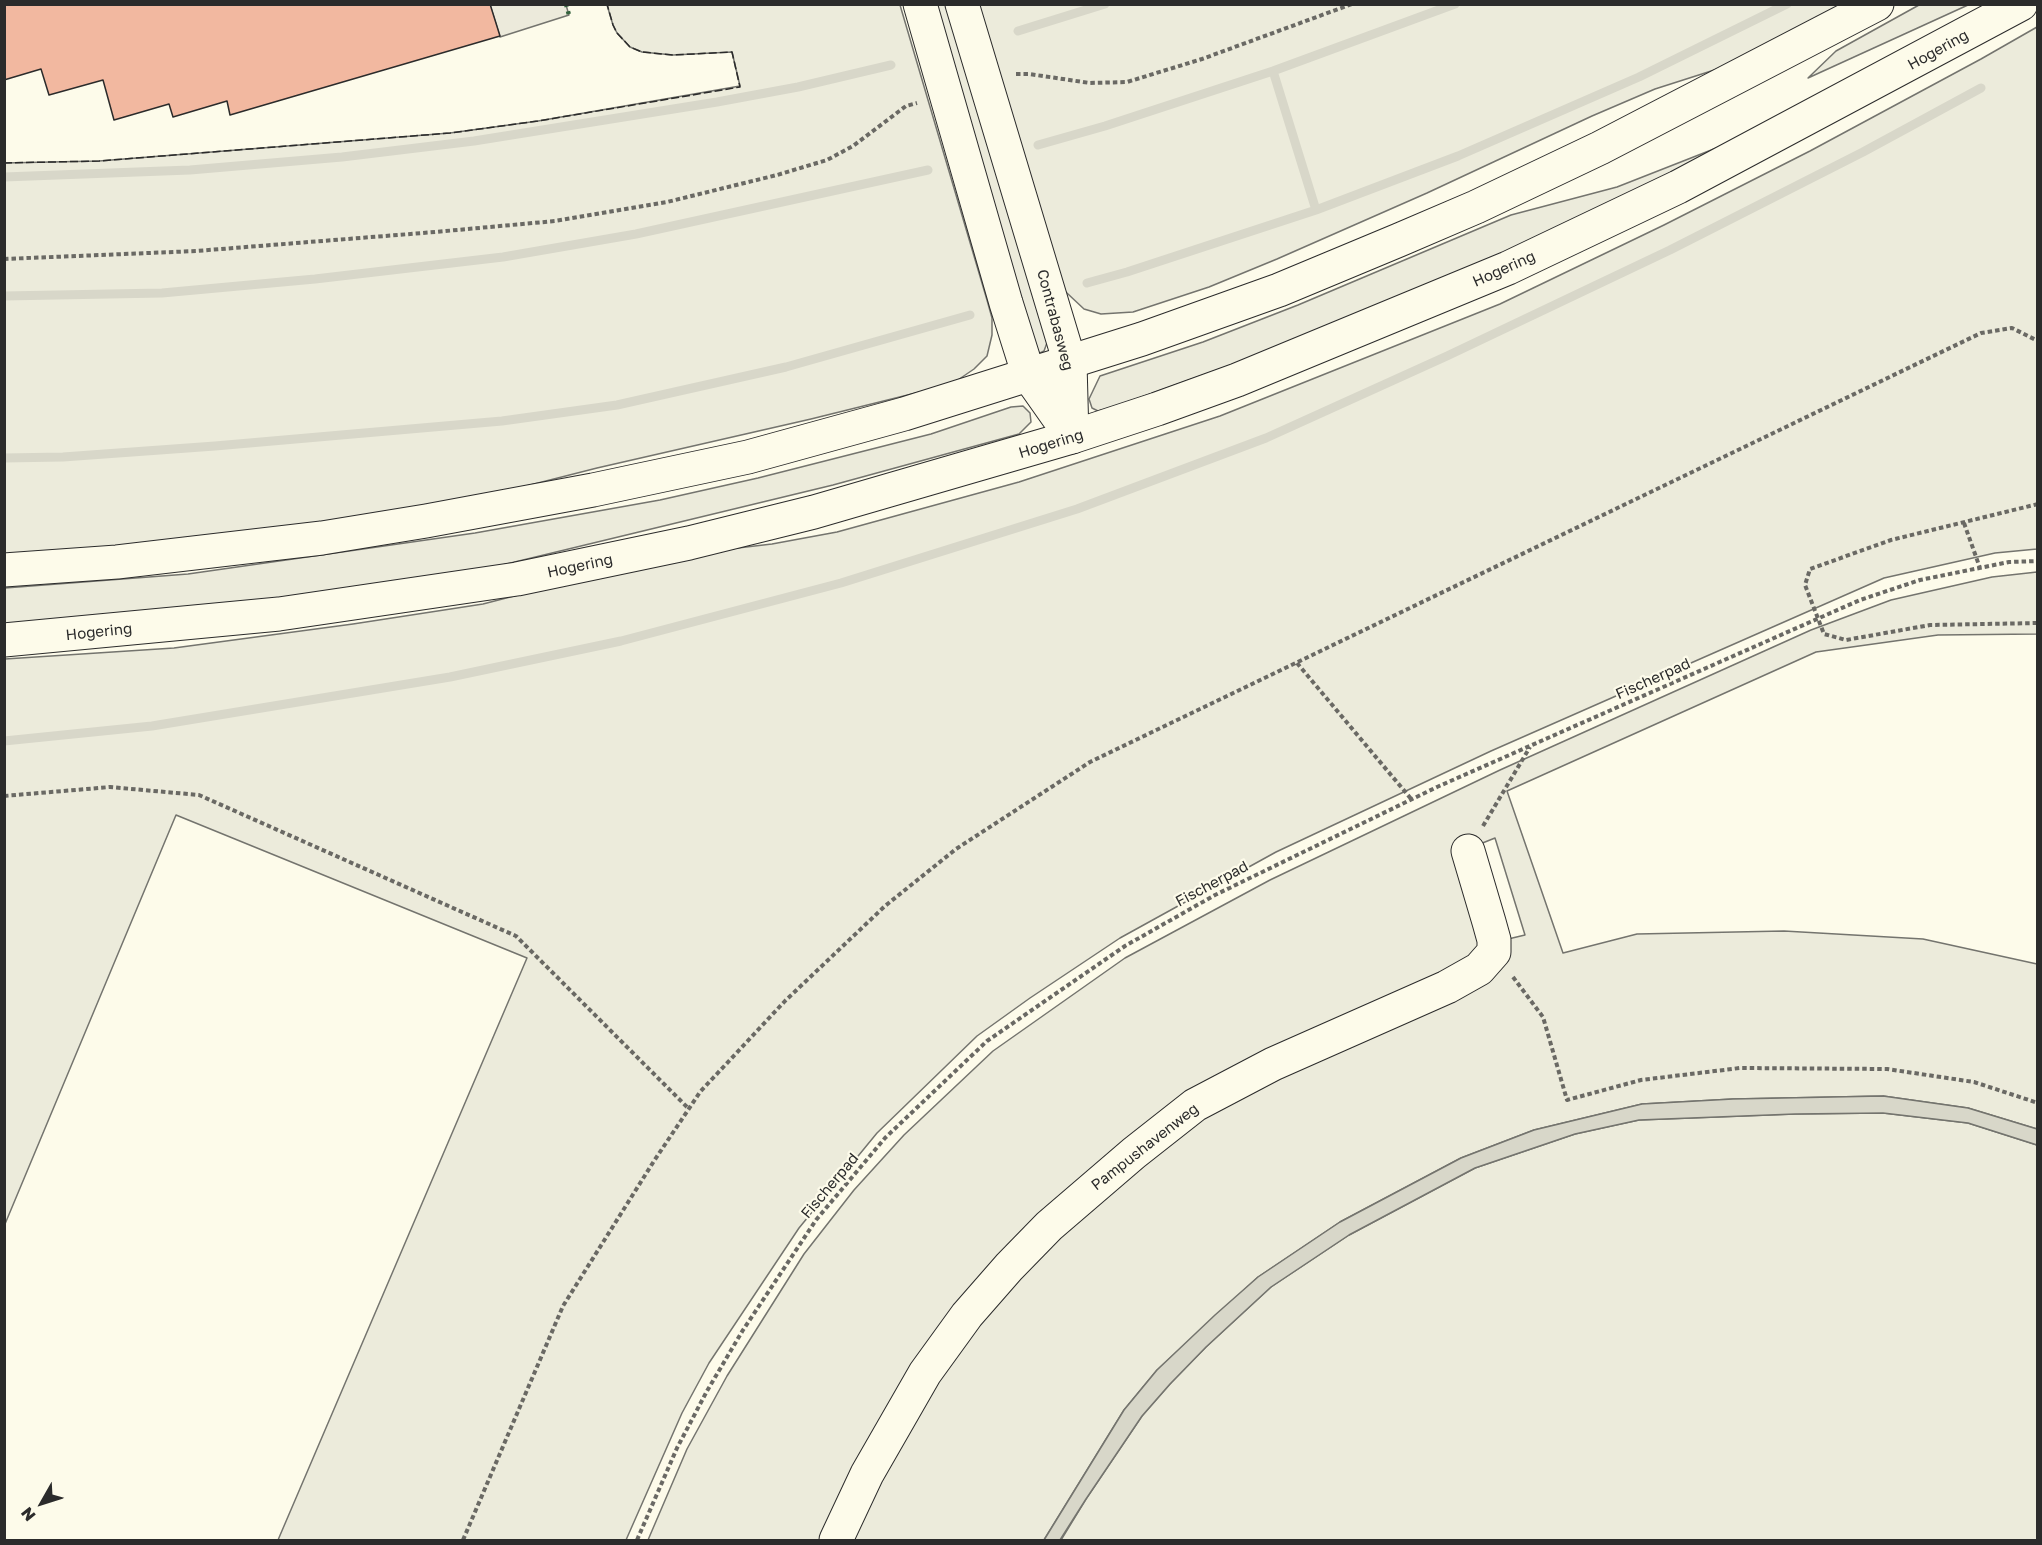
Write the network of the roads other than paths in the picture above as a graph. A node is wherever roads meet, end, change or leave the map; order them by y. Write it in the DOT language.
graph roads {
  1 [pos="920,4"];
  2 [pos="963,4"];
  3 [pos="1877,4"];
  4 [pos="2021,4"];
  5 [pos="1070,363"];
  6 [pos="1029,376"];
  7 [pos="1072,437"];
  8 [pos="4,570"];
  9 [pos="4,640"];
  10 [pos="1468,851"];
  11 [pos="836,1540"];
  1 -- 6 [label="main road"];
  2 -- 5 [label="main road, Contrabasweg"];
  3 -- 5 [label="main road"];
  4 -- 7 [label="main road, Hogering"];
  5 -- 6 [label="main road"];
  5 -- 7 [label="main road, Contrabasweg"];
  6 -- 7 [label="main road"];
  6 -- 8 [label="main road"];
  7 -- 9 [label="main road, Hogering"];
  10 -- 11 [label="main road, Pampushavenweg"];
}
